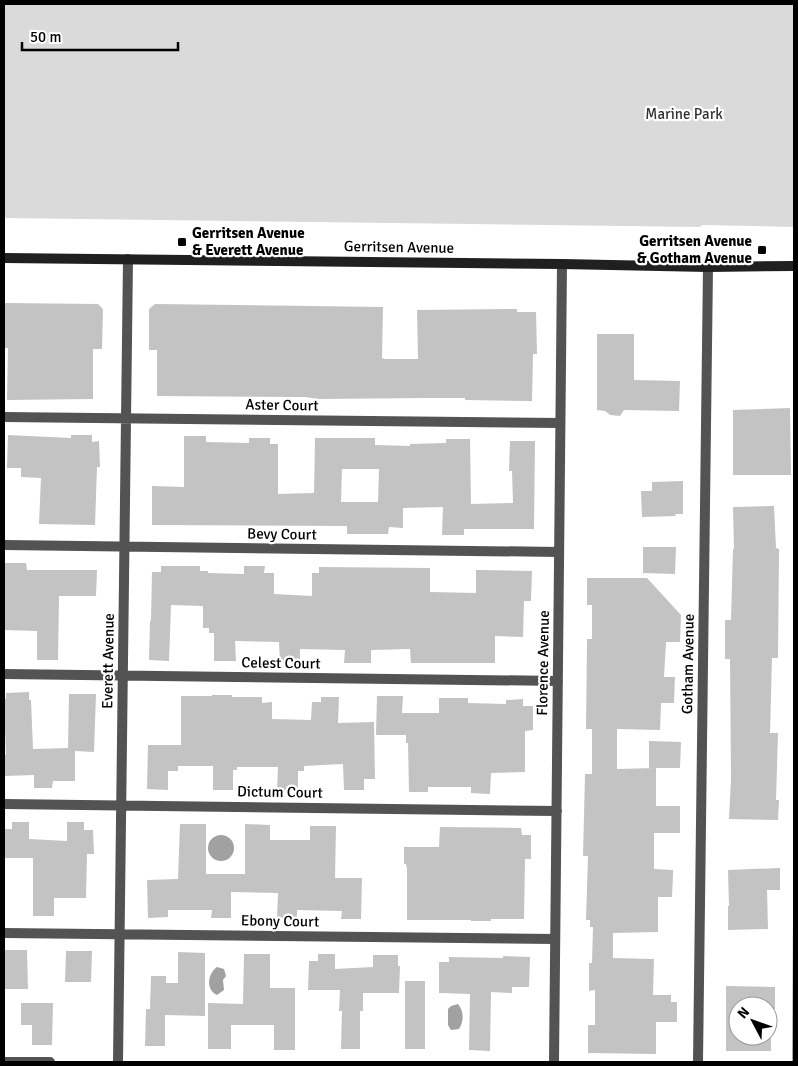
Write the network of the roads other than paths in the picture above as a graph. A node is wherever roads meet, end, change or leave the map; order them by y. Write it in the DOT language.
graph roads {
  1 [pos="4,258"];
  2 [pos="128,260"];
  3 [pos="562,264"];
  4 [pos="794,266"];
  5 [pos="708,267"];
  6 [pos="4,416"];
  7 [pos="126,418"];
  8 [pos="560,423"];
  9 [pos="4,545"];
  10 [pos="124,547"];
  11 [pos="559,552"];
  12 [pos="4,674"];
  13 [pos="123,676"];
  14 [pos="558,681"];
  15 [pos="4,804"];
  16 [pos="121,805"];
  17 [pos="557,811"];
  18 [pos="4,933"];
  19 [pos="120,934"];
  20 [pos="555,939"];
  21 [pos="4,1062"];
  22 [pos="50,1062"];
  23 [pos="118,1062"];
  24 [pos="554,1062"];
  25 [pos="698,1062"];
  1 -- 2 [label="main road, Gerritsen Avenue"];
  2 -- 3 [label="main road, Gerritsen Avenue"];
  2 -- 7 [label="street, Everett Avenue"];
  3 -- 5 [label="main road, Gerritsen Avenue"];
  3 -- 8 [label="street, Florence Avenue"];
  4 -- 5 [label="main road, Gerritsen Avenue"];
  5 -- 25 [label="street, Gotham Avenue"];
  6 -- 7 [label="street, Aster Court"];
  7 -- 8 [label="street, Aster Court"];
  7 -- 10 [label="street, Everett Avenue"];
  8 -- 11 [label="street, Florence Avenue"];
  9 -- 10 [label="street, Bevy Court"];
  10 -- 11 [label="street, Bevy Court"];
  10 -- 13 [label="street, Everett Avenue"];
  11 -- 14 [label="street, Florence Avenue"];
  12 -- 13 [label="street, Celest Court"];
  13 -- 14 [label="street, Celest Court"];
  13 -- 16 [label="street, Everett Avenue"];
  14 -- 17 [label="street, Florence Avenue"];
  15 -- 16 [label="street, Dictum Court"];
  16 -- 17 [label="street, Dictum Court"];
  16 -- 19 [label="street, Everett Avenue"];
  17 -- 20 [label="street, Florence Avenue"];
  18 -- 19 [label="street, Ebony Court"];
  19 -- 20 [label="street, Ebony Court"];
  19 -- 23 [label="street, Everett Avenue"];
  20 -- 24 [label="street, Florence Avenue"];
  21 -- 22 [label="street"];
}
